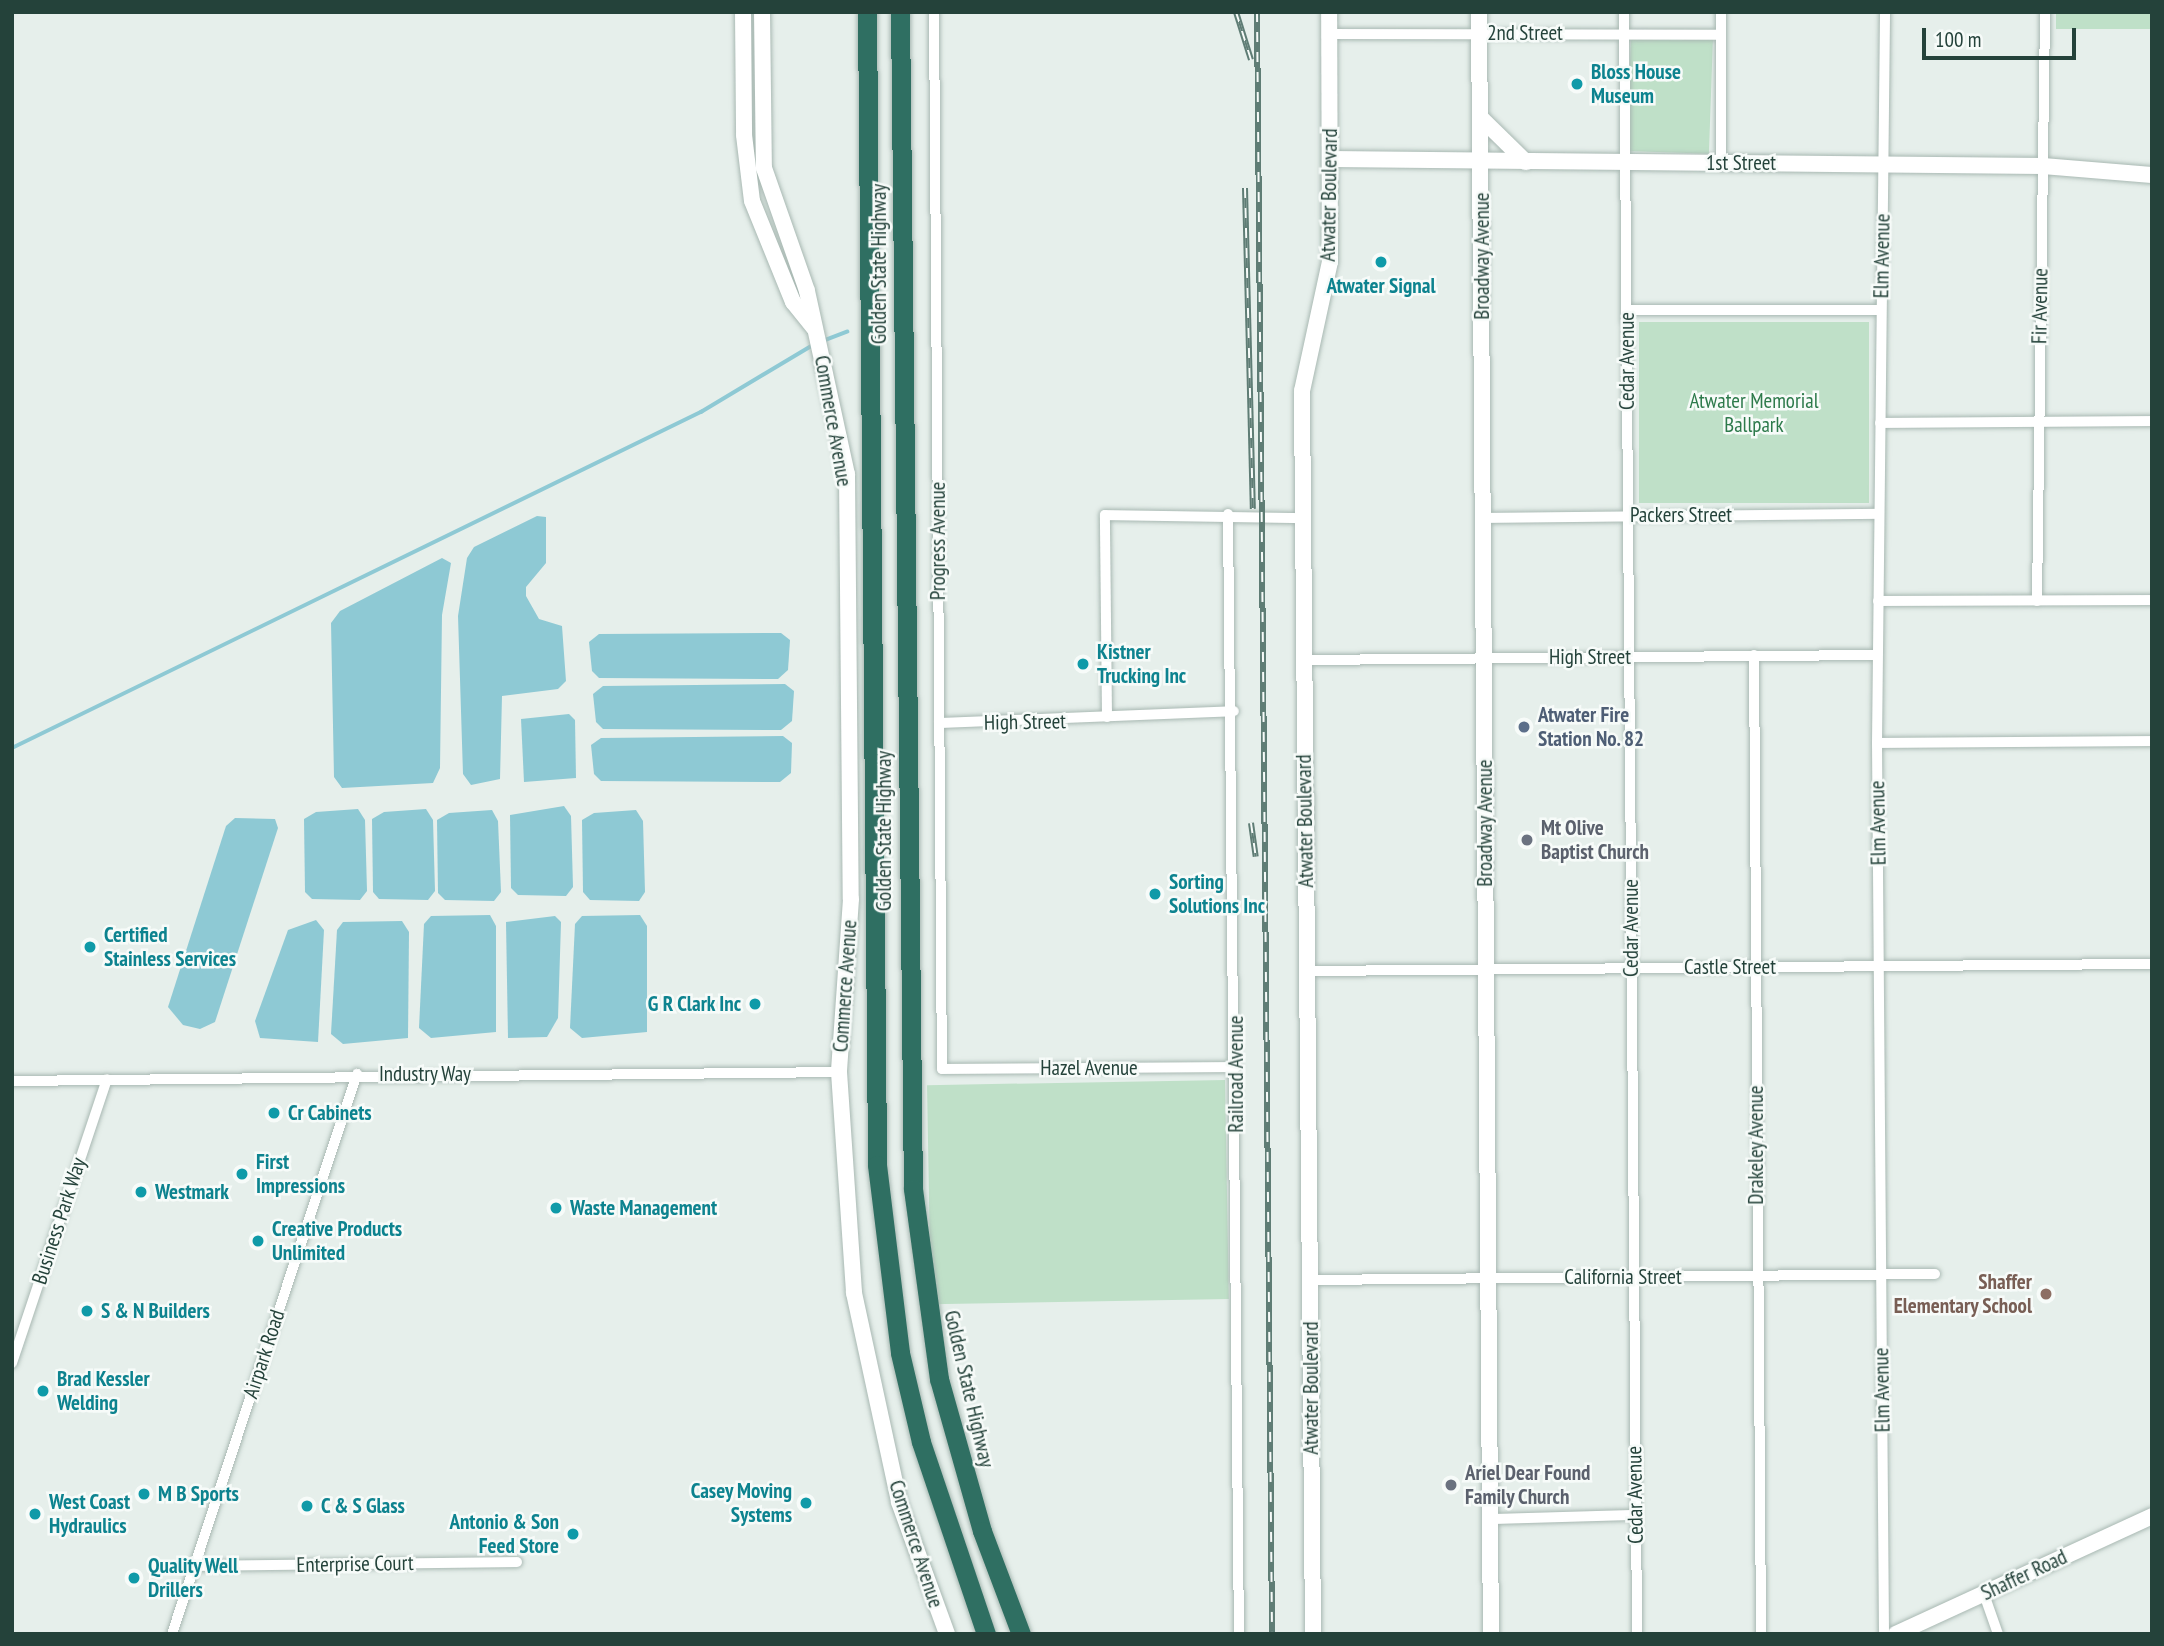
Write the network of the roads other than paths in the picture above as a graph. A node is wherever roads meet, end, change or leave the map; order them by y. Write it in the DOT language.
graph roads {
  1 [pos="743,12"];
  2 [pos="762,12"];
  3 [pos="867,12"];
  4 [pos="900,12"];
  5 [pos="934,12"];
  6 [pos="1329,12"];
  7 [pos="1479,12"];
  8 [pos="1624,12"];
  9 [pos="1721,12"];
  10 [pos="1885,12"];
  11 [pos="2045,12"];
  12 [pos="1479,33"];
  13 [pos="1624,33"];
  14 [pos="1329,34"];
  15 [pos="1721,35"];
  16 [pos="1480,118"];
  17 [pos="1330,159"];
  18 [pos="1481,161"];
  19 [pos="1526,162"];
  20 [pos="1626,162"];
  21 [pos="1721,163"];
  22 [pos="1883,164"];
  23 [pos="2043,166"];
  24 [pos="2152,175"];
  25 [pos="1627,310"];
  26 [pos="1881,310"];
  27 [pos="814,328"];
  28 [pos="2152,421"];
  29 [pos="2039,422"];
  30 [pos="1880,423"];
  31 [pos="1228,514"];
  32 [pos="1879,514"];
  33 [pos="1628,516"];
  34 [pos="1303,518"];
  35 [pos="1484,518"];
  36 [pos="2152,600"];
  37 [pos="1878,601"];
  38 [pos="2037,601"];
  39 [pos="1754,655"];
  40 [pos="1877,655"];
  41 [pos="1484,657"];
  42 [pos="1629,657"];
  43 [pos="1304,660"];
  44 [pos="1234,711"];
  45 [pos="1107,717"];
  46 [pos="939,723"];
  47 [pos="2152,741"];
  48 [pos="1877,743"];
  49 [pos="2152,964"];
  50 [pos="1755,966"];
  51 [pos="1879,966"];
  52 [pos="1631,967"];
  53 [pos="1486,969"];
  54 [pos="1308,971"];
  55 [pos="1236,1067"];
  56 [pos="942,1069"];
  57 [pos="839,1072"];
  58 [pos="357,1074"];
  59 [pos="107,1079"];
  60 [pos="12,1081"];
  61 [pos="1935,1274"];
  62 [pos="1881,1275"];
  63 [pos="1757,1276"];
  64 [pos="1633,1277"];
  65 [pos="1488,1278"];
  66 [pos="1310,1280"];
  67 [pos="12,1363"];
  68 [pos="1635,1515"];
  69 [pos="2152,1516"];
  70 [pos="1490,1519"];
  71 [pos="517,1562"];
  72 [pos="194,1566"];
  73 [pos="1984,1594"];
  74 [pos="172,1634"];
  75 [pos="947,1634"];
  76 [pos="986,1634"];
  77 [pos="1021,1634"];
  78 [pos="1240,1634"];
  79 [pos="1313,1634"];
  80 [pos="1491,1634"];
  81 [pos="1637,1634"];
  82 [pos="1761,1634"];
  83 [pos="1885,1634"];
  84 [pos="1896,1634"];
  85 [pos="1998,1634"];
  1 -- 27 [label="street, Commerce Avenue"];
  2 -- 27 [label="street, Commerce Avenue"];
  3 -- 76 [label="highway, Golden State Highway"];
  4 -- 77 [label="highway, Golden State Highway"];
  5 -- 46 [label="street, Progress Avenue"];
  6 -- 14 [label="street, Atwater Boulevard"];
  7 -- 12 [label="street, Broadway Avenue"];
  8 -- 13 [label="street, Cedar Avenue"];
  9 -- 15 [label="street"];
  10 -- 22 [label="street, Elm Avenue"];
  11 -- 23 [label="street, Fir Avenue"];
  12 -- 13 [label="street, 2nd Street"];
  12 -- 14 [label="street, 2nd Street"];
  12 -- 16 [label="street, Broadway Avenue"];
  13 -- 15 [label="street, 2nd Street"];
  13 -- 20 [label="street, Cedar Avenue"];
  14 -- 17 [label="street, Atwater Boulevard"];
  15 -- 21 [label="street"];
  16 -- 18 [label="street, Broadway Avenue"];
  16 -- 19 [label="street"];
  17 -- 18 [label="street, 1st Street"];
  17 -- 34 [label="street, Atwater Boulevard"];
  18 -- 19 [label="street, 1st Street"];
  18 -- 35 [label="street, Broadway Avenue"];
  19 -- 20 [label="street, 1st Street"];
  20 -- 21 [label="street, 1st Street"];
  20 -- 25 [label="street, Cedar Avenue"];
  21 -- 22 [label="street, 1st Street"];
  22 -- 23 [label="street, 1st Street"];
  22 -- 26 [label="street, Elm Avenue"];
  23 -- 24 [label="street, 1st Street"];
  23 -- 29 [label="street, Fir Avenue"];
  25 -- 26 [label="street"];
  25 -- 33 [label="street, Cedar Avenue"];
  26 -- 30 [label="street, Elm Avenue"];
  27 -- 57 [label="street, Commerce Avenue"];
  28 -- 29 [label="street"];
  29 -- 30 [label="street"];
  29 -- 38 [label="street, Fir Avenue"];
  30 -- 32 [label="street, Elm Avenue"];
  31 -- 34 [label="street"];
  31 -- 44 [label="street, Railroad Avenue"];
  31 -- 45 [label="street"];
  32 -- 33 [label="street, Packers Street"];
  32 -- 37 [label="street, Elm Avenue"];
  33 -- 35 [label="street, Packers Street"];
  33 -- 42 [label="street, Cedar Avenue"];
  34 -- 43 [label="street, Atwater Boulevard"];
  35 -- 41 [label="street, Broadway Avenue"];
  36 -- 38 [label="street"];
  37 -- 38 [label="street"];
  37 -- 40 [label="street, Elm Avenue"];
  39 -- 40 [label="street, High Street"];
  39 -- 42 [label="street, High Street"];
  39 -- 50 [label="street, Drakeley Avenue"];
  40 -- 48 [label="street, Elm Avenue"];
  41 -- 42 [label="street, High Street"];
  41 -- 43 [label="street, High Street"];
  41 -- 53 [label="street, Broadway Avenue"];
  42 -- 52 [label="street, Cedar Avenue"];
  43 -- 54 [label="street, Atwater Boulevard"];
  44 -- 45 [label="street, High Street"];
  44 -- 55 [label="street, Railroad Avenue"];
  45 -- 46 [label="street, High Street"];
  46 -- 56 [label="street, Progress Avenue"];
  47 -- 48 [label="street"];
  48 -- 51 [label="street, Elm Avenue"];
  49 -- 51 [label="street, Castle Street"];
  50 -- 51 [label="street, Castle Street"];
  50 -- 52 [label="street, Castle Street"];
  50 -- 63 [label="street, Drakeley Avenue"];
  51 -- 62 [label="street, Elm Avenue"];
  52 -- 53 [label="street, Castle Street"];
  52 -- 64 [label="street, Cedar Avenue"];
  53 -- 54 [label="street, Castle Street"];
  53 -- 65 [label="street, Broadway Avenue"];
  54 -- 66 [label="street, Atwater Boulevard"];
  55 -- 56 [label="street, Hazel Avenue"];
  55 -- 78 [label="street, Railroad Avenue"];
  57 -- 58 [label="street, Industry Way"];
  57 -- 75 [label="street, Commerce Avenue"];
  58 -- 59 [label="street, Industry Way"];
  58 -- 72 [label="street, Airpark Road"];
  59 -- 60 [label="street, Industry Way"];
  59 -- 67 [label="street, Business Park Way"];
  61 -- 62 [label="street, California Street"];
  62 -- 63 [label="street, California Street"];
  62 -- 83 [label="street, Elm Avenue"];
  63 -- 64 [label="street, California Street"];
  63 -- 82 [label="street, Drakeley Avenue"];
  64 -- 65 [label="street, California Street"];
  64 -- 68 [label="street, Cedar Avenue"];
  65 -- 66 [label="street, California Street"];
  65 -- 70 [label="street, Broadway Avenue"];
  66 -- 79 [label="street, Atwater Boulevard"];
  68 -- 70 [label="street"];
  68 -- 81 [label="street, Cedar Avenue"];
  69 -- 73 [label="street, Shaffer Road"];
  70 -- 80 [label="street, Broadway Avenue"];
  71 -- 72 [label="street, Enterprise Court"];
  72 -- 74 [label="street, Airpark Road"];
  73 -- 84 [label="street, Shaffer Road"];
  73 -- 85 [label="street"];
}
